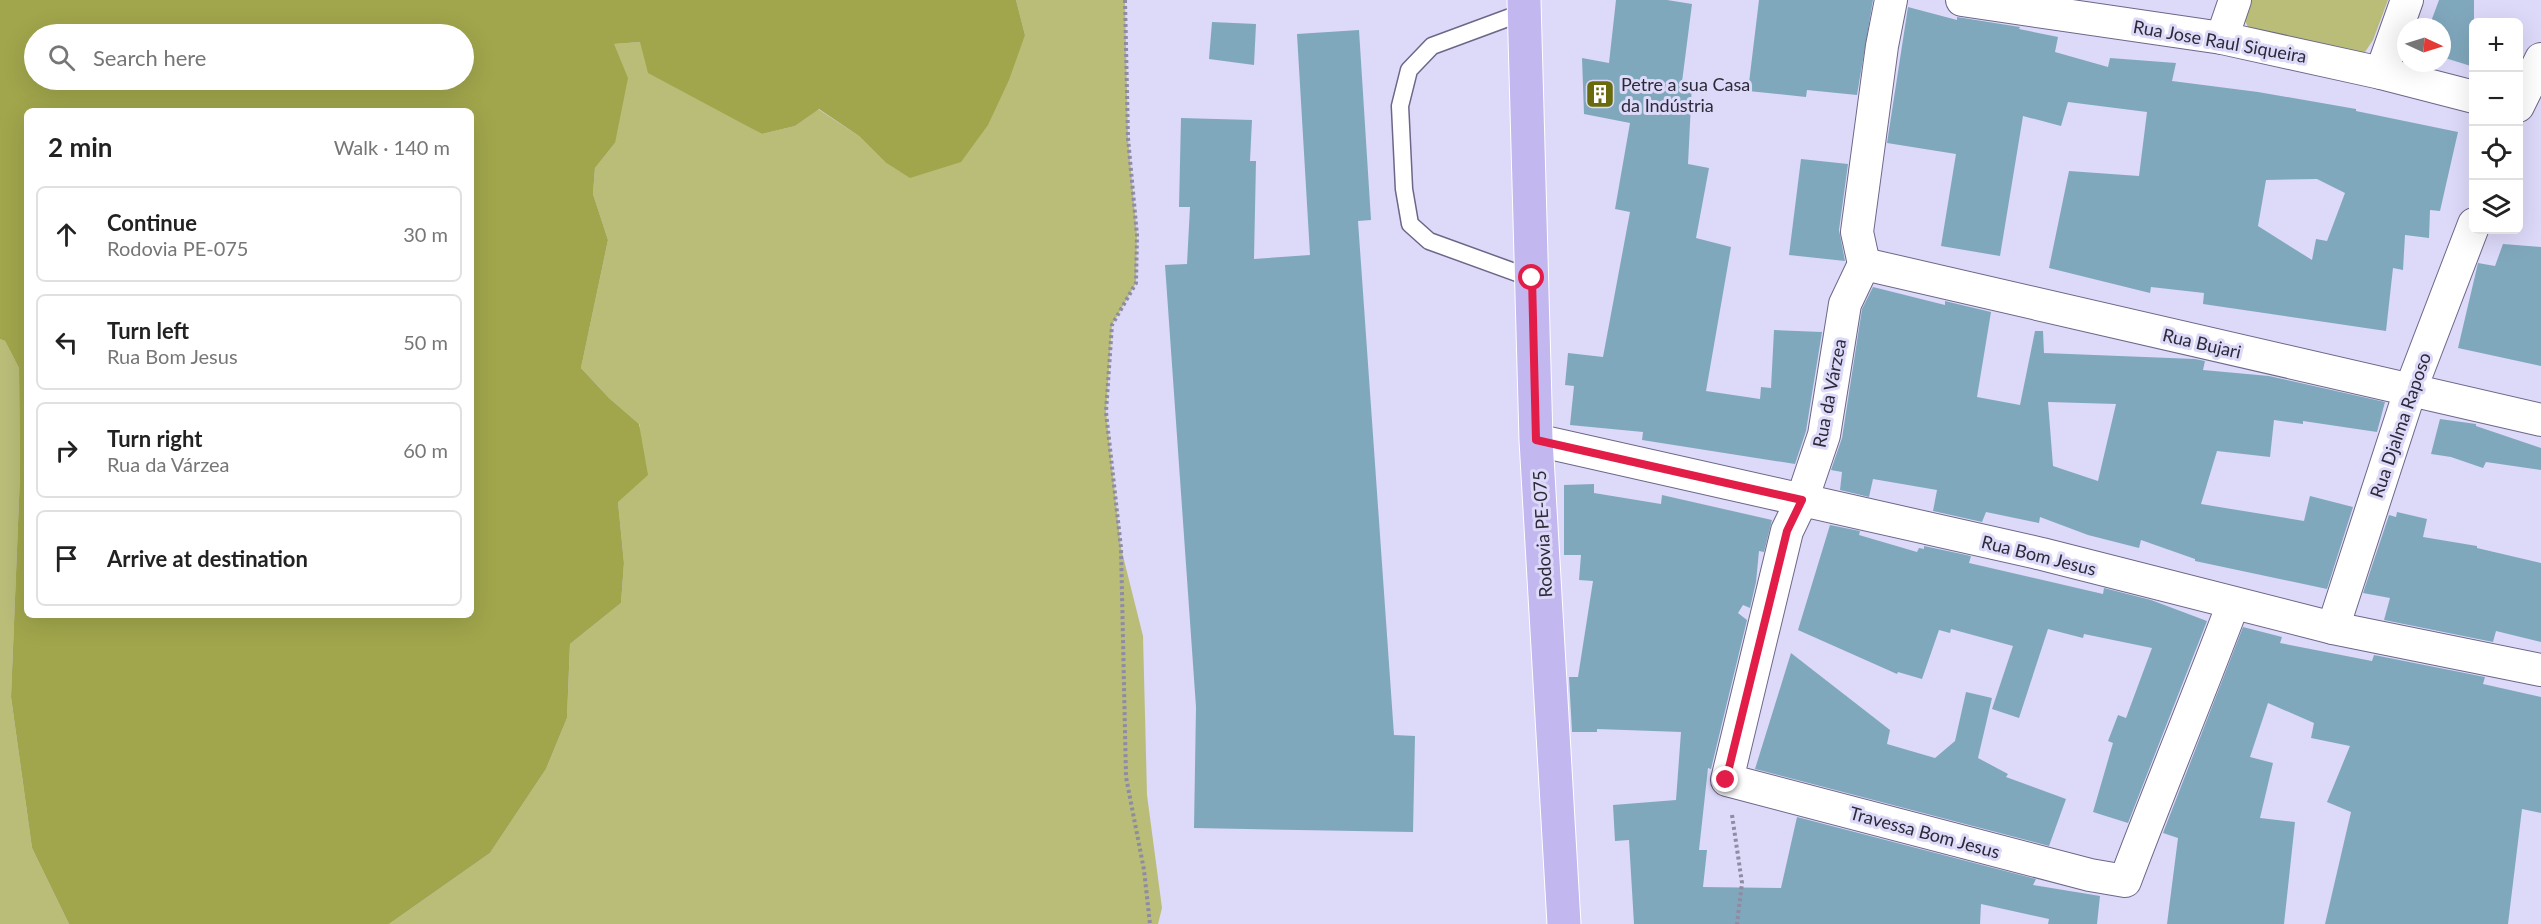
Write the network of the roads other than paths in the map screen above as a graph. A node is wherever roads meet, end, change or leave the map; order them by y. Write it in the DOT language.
graph roads {
  1 [pos="1891,0"];
  2 [pos="1962,0"];
  3 [pos="2235,0"];
  4 [pos="2407,0"];
  5 [pos="1524,6"];
  6 [pos="2222,38"];
  7 [pos="2541,58"];
  8 [pos="2381,73"];
  9 [pos="2469,96"];
  10 [pos="2523,97"];
  11 [pos="2523,109"];
  12 [pos="2541,114"];
  13 [pos="2470,234"];
  14 [pos="1864,264"];
  15 [pos="1532,278"];
  16 [pos="2410,391"];
  17 [pos="2541,420"];
  18 [pos="1536,440"];
  19 [pos="1802,500"];
  20 [pos="2234,604"];
  21 [pos="2332,628"];
  22 [pos="2541,670"];
  23 [pos="1726,780"];
  24 [pos="1564,924"];
  1 -- 14 [label="street"];
  2 -- 6 [label="street, Rua Jose Raul Siqueira"];
  3 -- 6 [label="street"];
  4 -- 8 [label="street"];
  5 -- 15 [label="main road, Rodovia PE-075"];
  5 -- 15 [label="lane"];
  6 -- 8 [label="street, Rua Jose Raul Siqueira"];
  7 -- 10 [label="street"];
  8 -- 9 [label="street, Rua Jose Raul Siqueira"];
  11 -- 12 [label="street"];
  13 -- 16 [label="street, Rua Djalma Raposo"];
  14 -- 16 [label="street, Rua Bujari"];
  14 -- 19 [label="street, Rua da Várzea"];
  15 -- 18 [label="main road, Rodovia PE-075"];
  16 -- 17 [label="street, Rua Bujari"];
  16 -- 21 [label="street, Rua Djalma Raposo"];
  18 -- 19 [label="street, Rua Bom Jesus"];
  18 -- 24 [label="main road, Rodovia PE-075"];
  19 -- 20 [label="street, Rua Bom Jesus"];
  19 -- 23 [label="street, Rua da Várzea"];
  20 -- 21 [label="street, Rua Bom Jesus"];
  20 -- 23 [label="street, Travessa Bom Jesus"];
  21 -- 22 [label="street, Rua Bom Jesus"];
}
